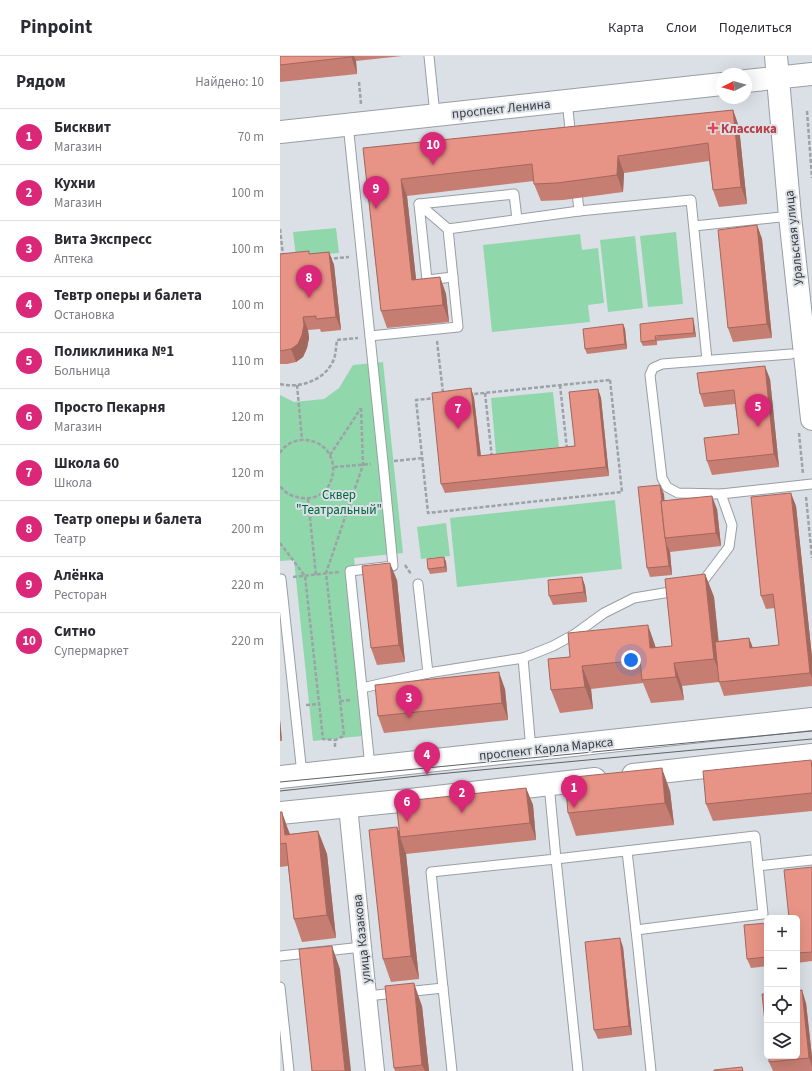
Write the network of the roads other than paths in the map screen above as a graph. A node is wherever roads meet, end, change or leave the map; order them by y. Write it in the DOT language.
graph roads {
  1 [pos="429,56"];
  2 [pos="776,56"];
  3 [pos="812,74"];
  4 [pos="778,77"];
  5 [pos="752,80"];
  6 [pos="716,85"];
  7 [pos="567,100"];
  8 [pos="435,115"];
  9 [pos="348,124"];
  10 [pos="280,132"];
  11 [pos="573,150"];
  12 [pos="577,192"];
  13 [pos="419,204"];
  14 [pos="579,211"];
  15 [pos="790,216"];
  16 [pos="517,219"];
  17 [pos="694,226"];
  18 [pos="448,229"];
  19 [pos="453,276"];
  20 [pos="370,336"];
  21 [pos="791,354"];
  22 [pos="707,360"];
  23 [pos="812,419"];
  24 [pos="812,484"];
  25 [pos="721,494"];
  26 [pos="281,579"];
  27 [pos="418,584"];
  28 [pos="523,658"];
  29 [pos="428,673"];
  30 [pos="362,688"];
  31 [pos="812,719"];
  32 [pos="531,750"];
  33 [pos="812,755"];
  34 [pos="370,767"];
  35 [pos="302,774"];
  36 [pos="280,777"];
  37 [pos="549,784"];
  38 [pos="348,806"];
  39 [pos="280,813"];
  40 [pos="627,851"];
  41 [pos="556,858"];
  42 [pos="812,860"];
  43 [pos="758,866"];
  44 [pos="636,930"];
  45 [pos="362,948"];
  46 [pos="280,956"];
  47 [pos="280,987"];
  48 [pos="443,988"];
  49 [pos="367,996"];
  50 [pos="282,1021"];
  51 [pos="290,1071"];
  52 [pos="375,1071"];
  53 [pos="452,1071"];
  54 [pos="578,1071"];
  55 [pos="651,1071"];
  1 -- 8 [label="lane"];
  2 -- 4 [label="main road, Уральская улица"];
  3 -- 4 [label="main road"];
  4 -- 5 [label="main road"];
  4 -- 15 [label="main road, Уральская улица"];
  6 -- 7 [label="main road, проспект Ленина"];
  7 -- 8 [label="main road, проспект Ленина"];
  7 -- 11 [label="lane"];
  8 -- 9 [label="main road, проспект Ленина"];
  9 -- 10 [label="main road, проспект Ленина"];
  9 -- 20 [label="lane"];
  12 -- 14 [label="lane"];
  13 -- 16 [label="lane"];
  13 -- 18 [label="lane"];
  13 -- 19 [label="lane"];
  14 -- 16 [label="lane"];
  14 -- 17 [label="lane"];
  15 -- 17 [label="lane"];
  15 -- 23 [label="main road, Уральская улица"];
  16 -- 18 [label="lane"];
  17 -- 22 [label="lane"];
  18 -- 19 [label="lane"];
  19 -- 20 [label="lane"];
  20 -- 30 [label="lane"];
  21 -- 22 [label="lane"];
  22 -- 25 [label="lane"];
  24 -- 25 [label="lane"];
  25 -- 28 [label="lane"];
  26 -- 35 [label="lane"];
  27 -- 29 [label="lane"];
  28 -- 29 [label="lane"];
  28 -- 32 [label="lane"];
  29 -- 30 [label="lane"];
  30 -- 34 [label="lane"];
  31 -- 32 [label="main road, проспект Карла Маркса"];
  32 -- 34 [label="main road, проспект Карла Маркса"];
  33 -- 37 [label="main road"];
  34 -- 35 [label="main road, проспект Карла Маркса"];
  35 -- 36 [label="main road, проспект Карла Маркса"];
  37 -- 38 [label="main road"];
  37 -- 41 [label="lane"];
  38 -- 39 [label="main road"];
  38 -- 45 [label="street, улица Казакова"];
  40 -- 41 [label="lane"];
  40 -- 43 [label="lane"];
  40 -- 44 [label="lane"];
  41 -- 48 [label="lane"];
  41 -- 54 [label="lane"];
  42 -- 43 [label="lane"];
  43 -- 44 [label="lane"];
  44 -- 55 [label="lane"];
  45 -- 46 [label="lane"];
  45 -- 49 [label="street, улица Казакова"];
  47 -- 50 [label="lane"];
  48 -- 49 [label="lane"];
  48 -- 53 [label="lane"];
  49 -- 52 [label="street, улица Казакова"];
  50 -- 51 [label="lane"];
}
